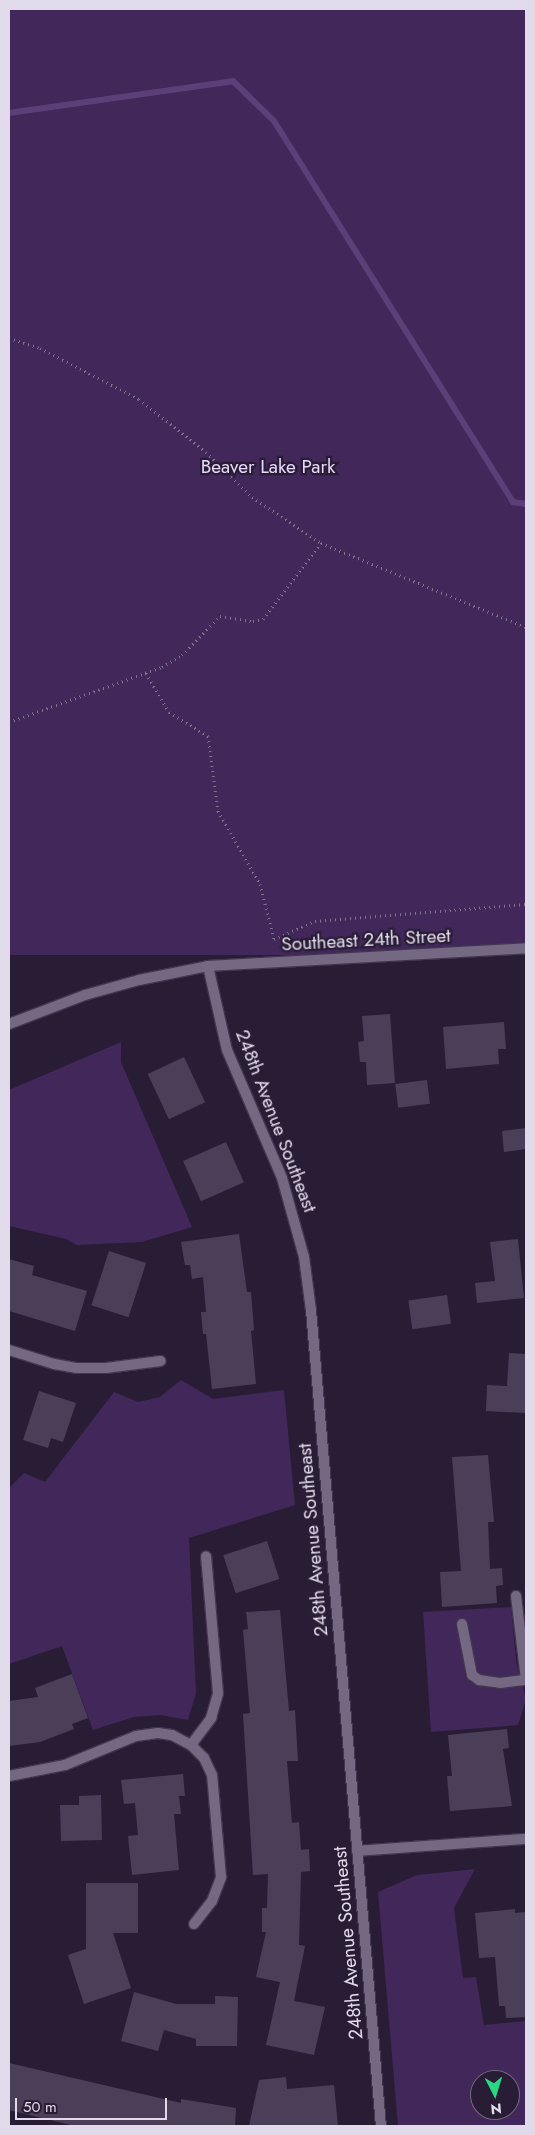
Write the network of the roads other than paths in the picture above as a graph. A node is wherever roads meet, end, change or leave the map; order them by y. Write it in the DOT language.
graph roads {
  1 [pos="526,948"];
  2 [pos="208,966"];
  3 [pos="9,1024"];
  4 [pos="9,1350"];
  5 [pos="160,1361"];
  6 [pos="206,1557"];
  7 [pos="516,1596"];
  8 [pos="462,1624"];
  9 [pos="526,1680"];
  10 [pos="191,1745"];
  11 [pos="9,1776"];
  12 [pos="526,1839"];
  13 [pos="358,1851"];
  14 [pos="194,1924"];
  15 [pos="381,2126"];
  1 -- 2 [label="street, Southeast 24th Street"];
  2 -- 3 [label="street, Southeast 24th Street"];
  2 -- 13 [label="street, 248th Avenue Southeast"];
  4 -- 5 [label="street"];
  6 -- 10 [label="street"];
  7 -- 9 [label="street"];
  8 -- 9 [label="street"];
  10 -- 11 [label="street"];
  10 -- 14 [label="street"];
  12 -- 13 [label="street"];
  13 -- 15 [label="street, 248th Avenue Southeast"];
}
